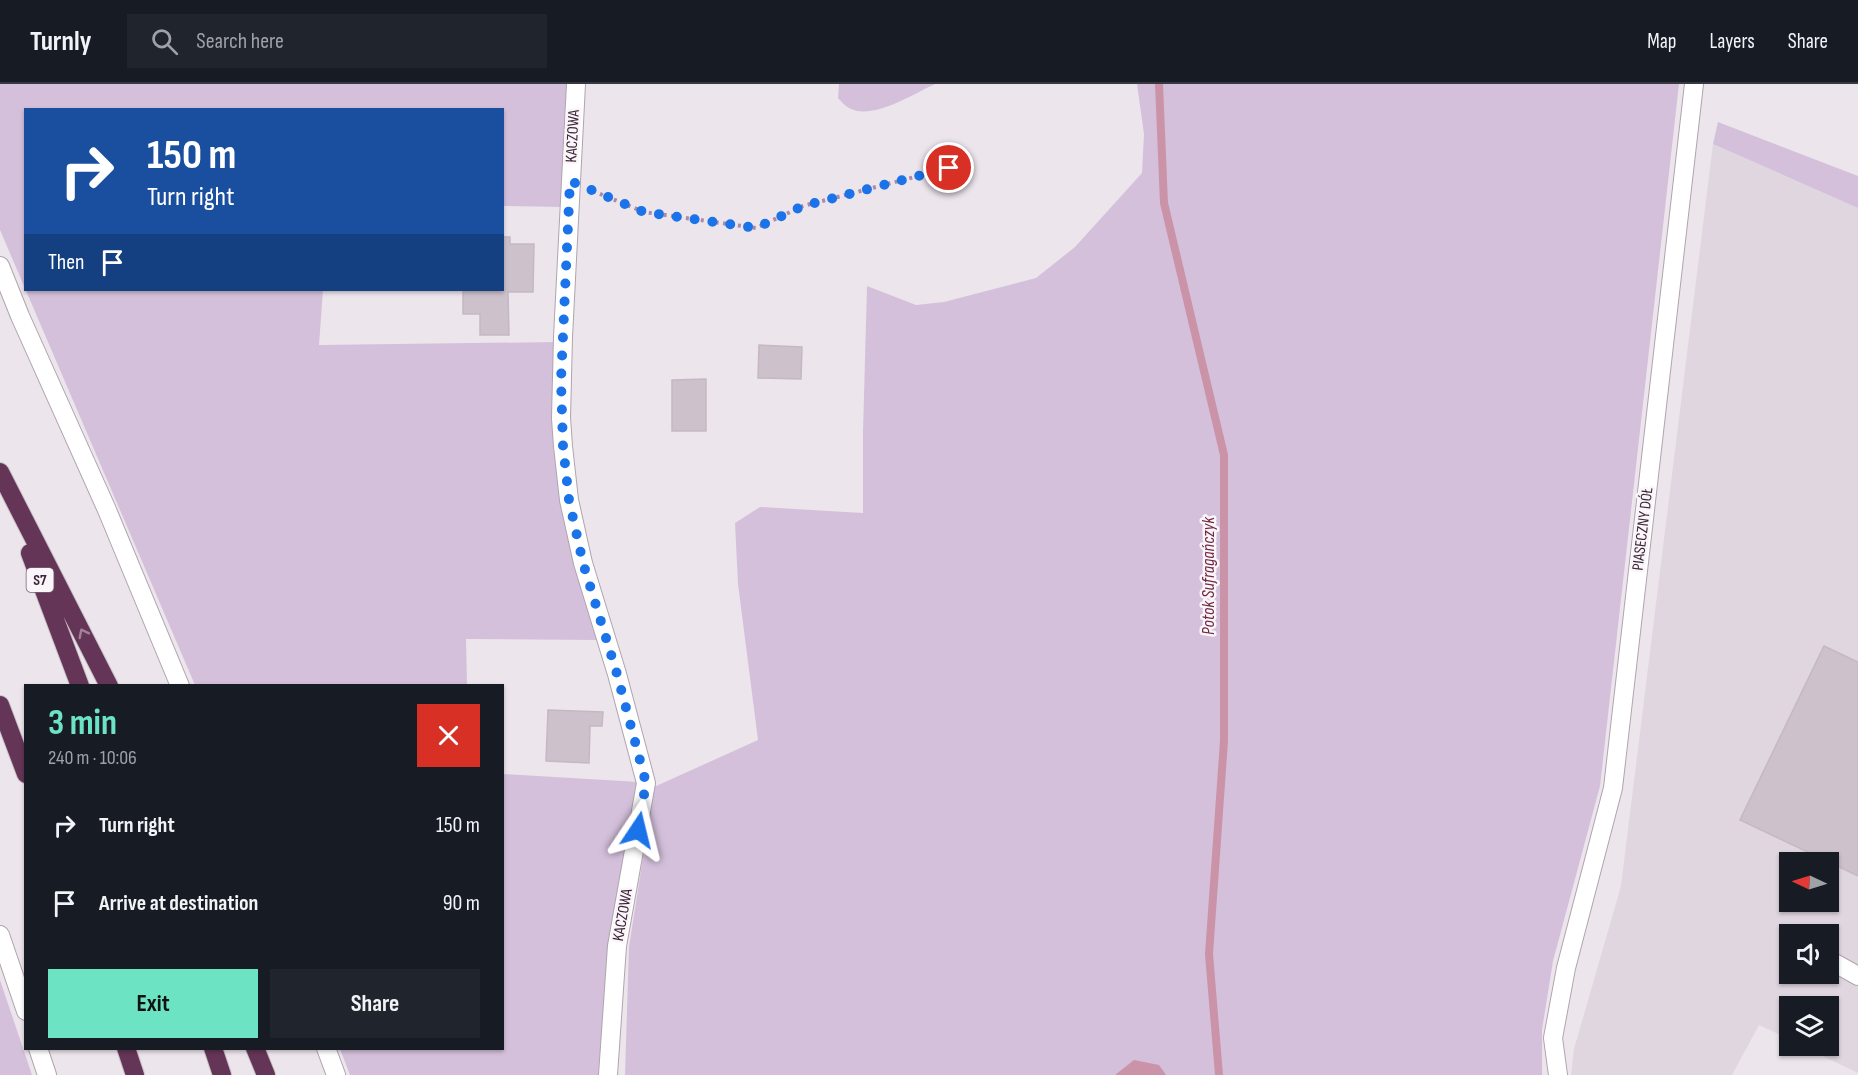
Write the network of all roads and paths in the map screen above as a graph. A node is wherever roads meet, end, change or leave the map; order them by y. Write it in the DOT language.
graph roads {
  1 [pos="576,84"];
  2 [pos="1694,84"];
  3 [pos="949,168"];
  4 [pos="570,181"];
  5 [pos="0,266"];
  6 [pos="0,474"];
  7 [pos="79,684"];
  8 [pos="108,684"];
  9 [pos="179,684"];
  10 [pos="0,705"];
  11 [pos="24,769"];
  12 [pos="0,935"];
  13 [pos="1839,966"];
  14 [pos="1858,976"];
  15 [pos="24,1005"];
  16 [pos="39,1050"];
  17 [pos="127,1050"];
  18 [pos="214,1050"];
  19 [pos="256,1050"];
  20 [pos="327,1050"];
  21 [pos="47,1075"];
  22 [pos="135,1075"];
  23 [pos="222,1075"];
  24 [pos="266,1075"];
  25 [pos="336,1075"];
  26 [pos="608,1075"];
  27 [pos="1558,1075"];
  1 -- 4 [label="street, KACZOWA"];
  2 -- 27 [label="street, PIASECZNY DÓŁ"];
  3 -- 4 [label="path"];
  4 -- 26 [label="street, KACZOWA"];
  5 -- 9 [label="street"];
  6 -- 7 [label="highway, S7"];
  8 -- 6 [label="highway, one-way"];
  10 -- 11 [label="highway"];
  12 -- 15 [label="street"];
  13 -- 14 [label="street"];
  16 -- 21 [label="street"];
  17 -- 22 [label="highway"];
  18 -- 23 [label="highway"];
  19 -- 24 [label="highway"];
  20 -- 25 [label="street"];
}
